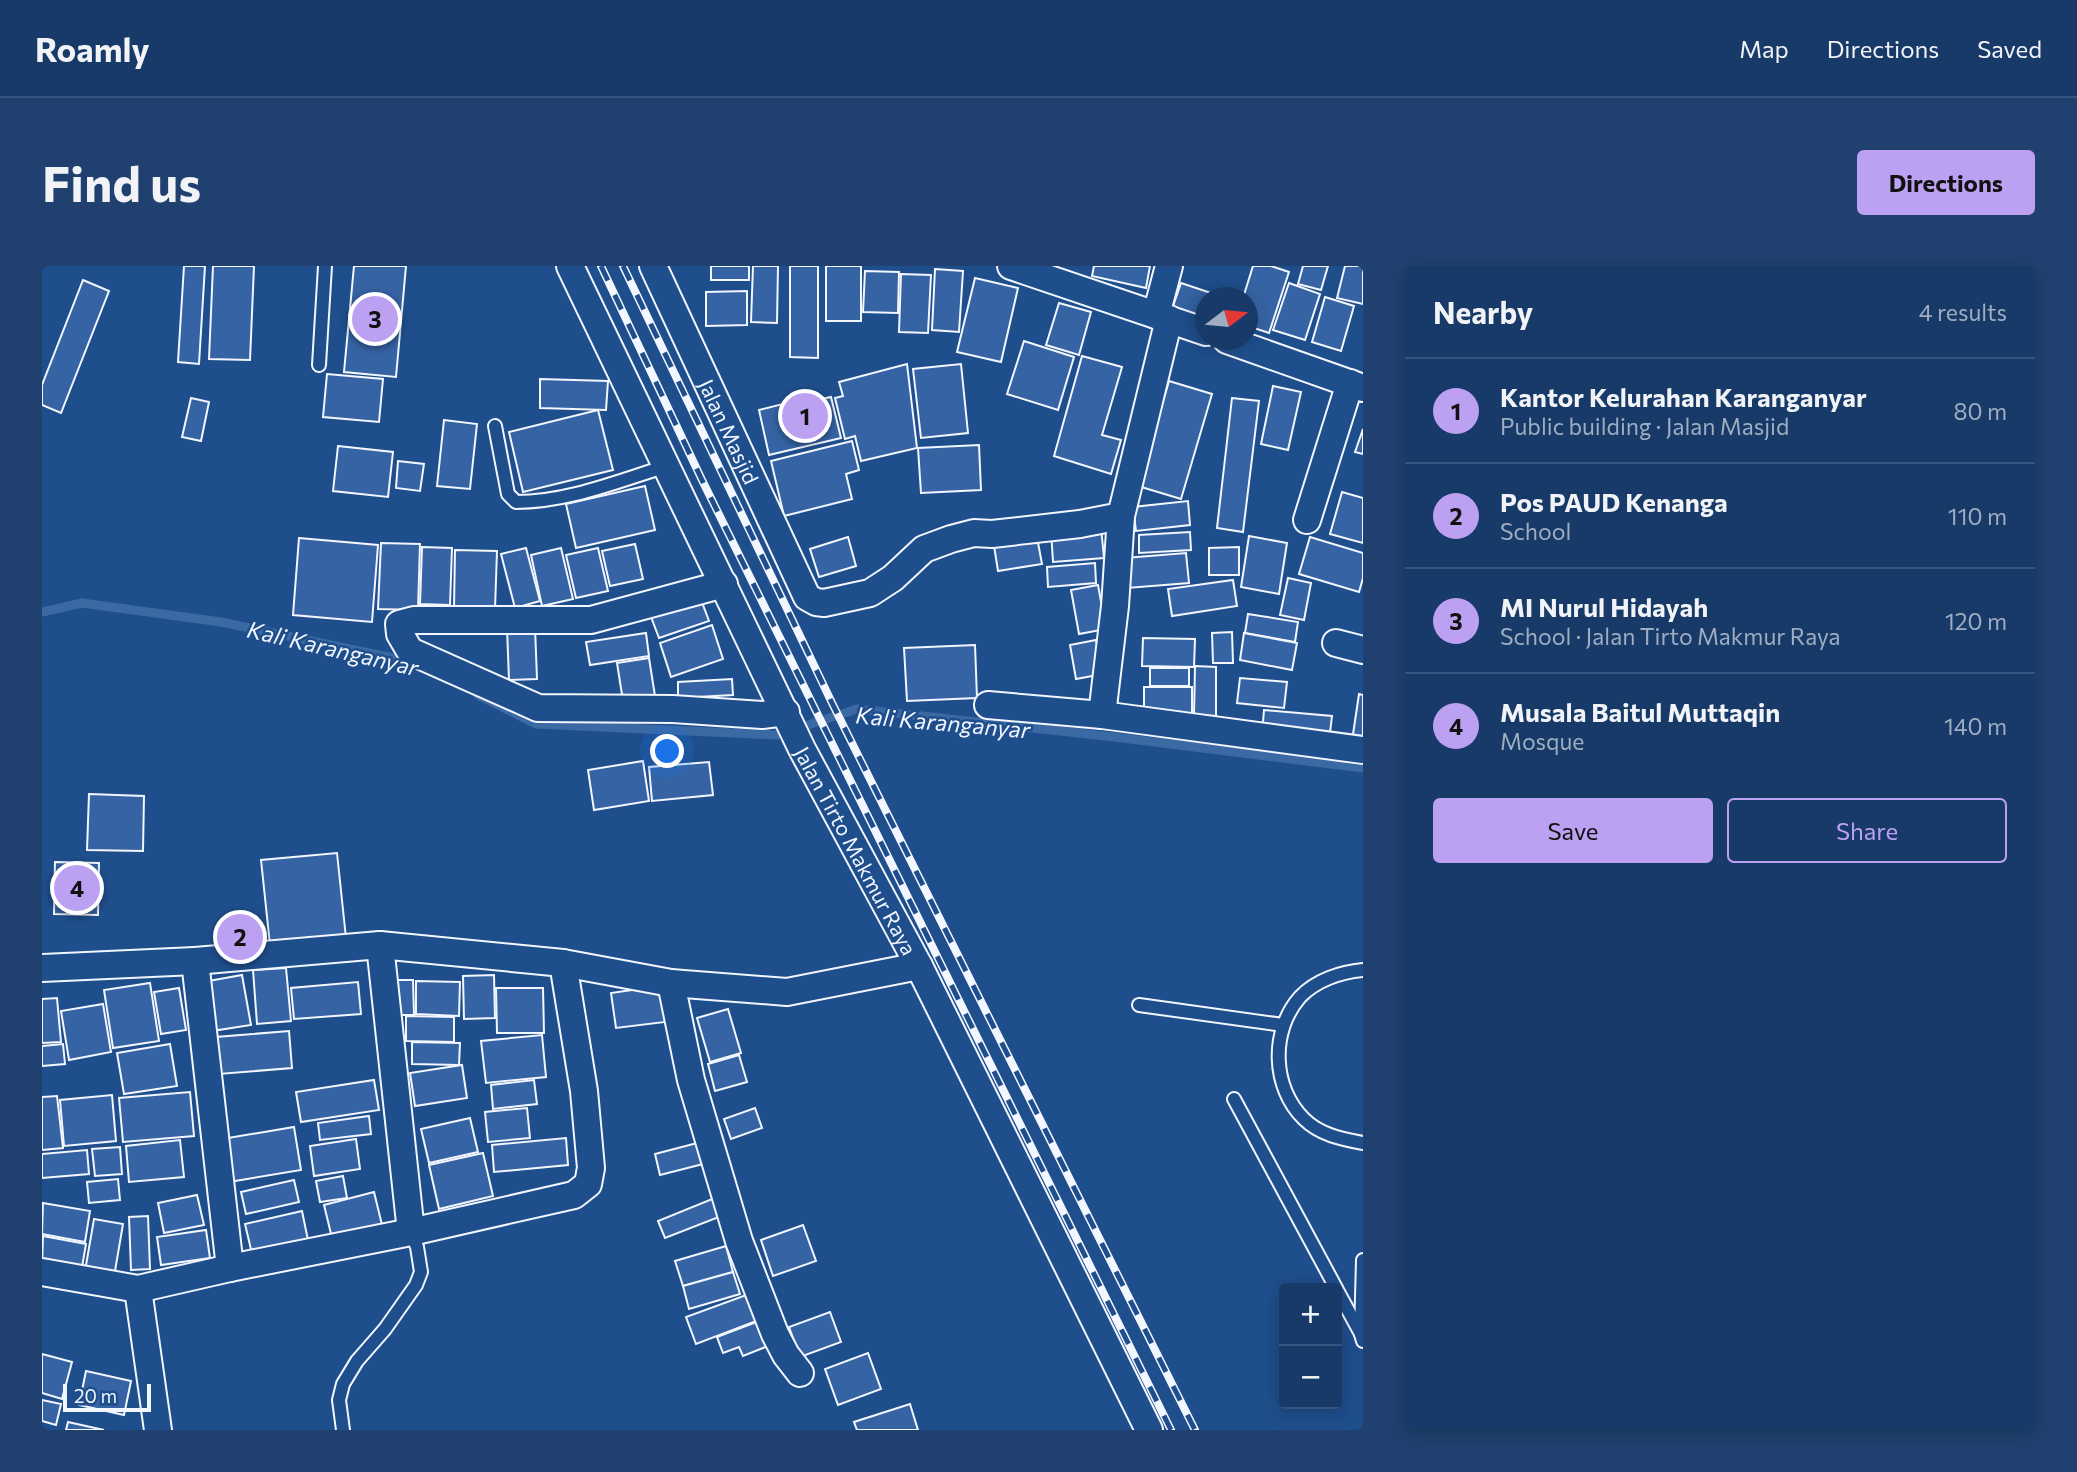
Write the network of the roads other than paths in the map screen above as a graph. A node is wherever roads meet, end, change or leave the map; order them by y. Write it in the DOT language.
graph roads {
  1 [pos="325,266"];
  2 [pos="570,266"];
  3 [pos="653,266"];
  4 [pos="1011,266"];
  5 [pos="1169,266"];
  6 [pos="1162,317"];
  7 [pos="1195,328"];
  8 [pos="1256,350"];
  9 [pos="319,365"];
  10 [pos="1357,385"];
  11 [pos="495,426"];
  12 [pos="667,466"];
  13 [pos="1121,516"];
  14 [pos="1307,520"];
  15 [pos="724,583"];
  16 [pos="1336,643"];
  17 [pos="1363,650"];
  18 [pos="988,705"];
  19 [pos="787,715"];
  20 [pos="1102,715"];
  21 [pos="1363,750"];
  22 [pos="380,945"];
  23 [pos="195,961"];
  24 [pos="563,963"];
  25 [pos="919,966"];
  26 [pos="42,968"];
  27 [pos="1363,970"];
  28 [pos="671,983"];
  29 [pos="1139,1006"];
  30 [pos="1283,1025"];
  31 [pos="1234,1099"];
  32 [pos="1363,1143"];
  33 [pos="411,1232"];
  34 [pos="1363,1260"];
  35 [pos="230,1268"];
  36 [pos="42,1272"];
  37 [pos="1333,1283"];
  38 [pos="138,1289"];
  39 [pos="1342,1300"];
  40 [pos="1362,1338"];
  41 [pos="800,1373"];
  42 [pos="158,1430"];
  43 [pos="343,1430"];
  44 [pos="1149,1430"];
  1 -- 9 [label="lane"];
  2 -- 12 [label="street, Jalan Tirto Makmur Raya"];
  3 -- 13 [label="street, Jalan Masjid"];
  4 -- 6 [label="street"];
  5 -- 6 [label="street"];
  6 -- 7 [label="street"];
  6 -- 13 [label="street"];
  8 -- 10 [label="street"];
  10 -- 14 [label="street"];
  11 -- 12 [label="lane"];
  12 -- 15 [label="street, Jalan Tirto Makmur Raya"];
  13 -- 20 [label="street"];
  15 -- 19 [label="street, Jalan Tirto Makmur Raya"];
  15 -- 19 [label="street"];
  16 -- 17 [label="street"];
  18 -- 20 [label="street"];
  19 -- 25 [label="street, Jalan Tirto Makmur Raya"];
  20 -- 21 [label="street"];
  22 -- 23 [label="street"];
  22 -- 24 [label="street"];
  22 -- 33 [label="street"];
  23 -- 26 [label="street"];
  23 -- 35 [label="street"];
  24 -- 28 [label="street"];
  24 -- 33 [label="street"];
  25 -- 28 [label="street"];
  25 -- 44 [label="street, Jalan Tirto Makmur Raya"];
  27 -- 30 [label="lane"];
  28 -- 41 [label="street"];
  29 -- 30 [label="lane"];
  30 -- 32 [label="lane"];
  31 -- 37 [label="lane"];
  33 -- 35 [label="street"];
  33 -- 43 [label="lane"];
  34 -- 40 [label="lane"];
  35 -- 38 [label="street"];
  36 -- 38 [label="street"];
  38 -- 42 [label="street"];
  39 -- 40 [label="lane"];
}
